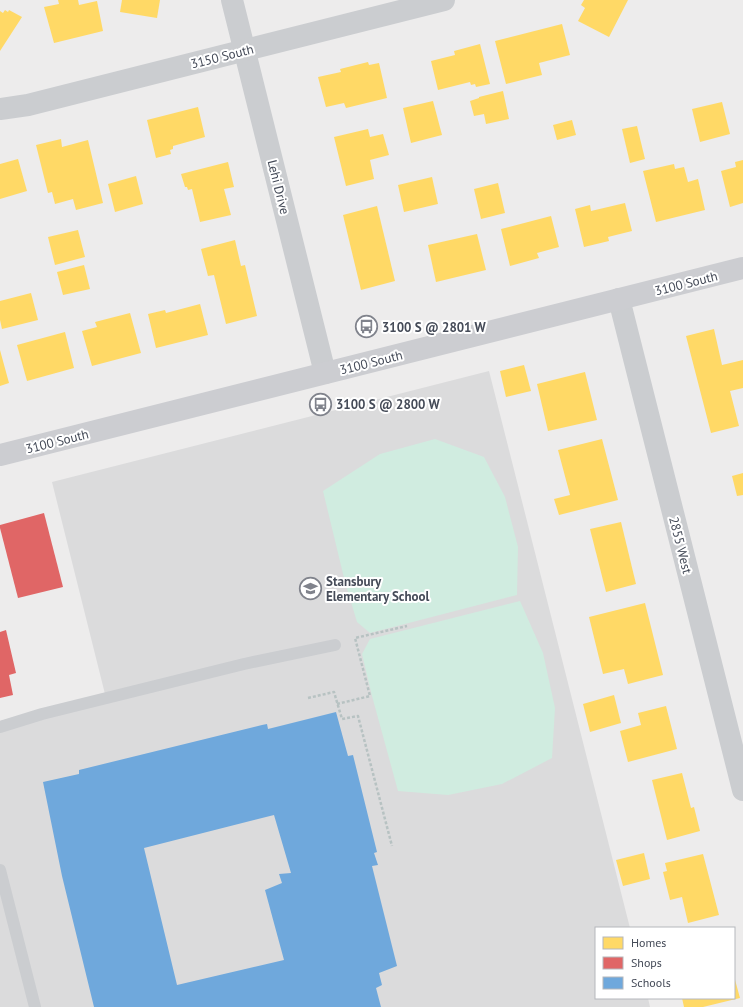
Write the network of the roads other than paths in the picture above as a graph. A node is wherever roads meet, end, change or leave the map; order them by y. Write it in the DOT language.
graph roads {
  1 [pos="232,0"];
  2 [pos="444,0"];
  3 [pos="244,50"];
  4 [pos="0,109"];
  5 [pos="743,268"];
  6 [pos="619,299"];
  7 [pos="325,373"];
  8 [pos="0,455"];
  9 [pos="335,645"];
  10 [pos="0,727"];
  11 [pos="743,790"];
  12 [pos="0,870"];
  13 [pos="35,1007"];
  1 -- 3 [label="street, Lehi Drive"];
  2 -- 3 [label="street, 3150 South"];
  3 -- 4 [label="street, 3150 South"];
  3 -- 7 [label="street, Lehi Drive"];
  5 -- 6 [label="main road, 3100 South"];
  6 -- 7 [label="main road, 3100 South"];
  6 -- 11 [label="street, 2855 West"];
  7 -- 8 [label="main road, 3100 South"];
  9 -- 10 [label="lane"];
  12 -- 13 [label="lane"];
}
